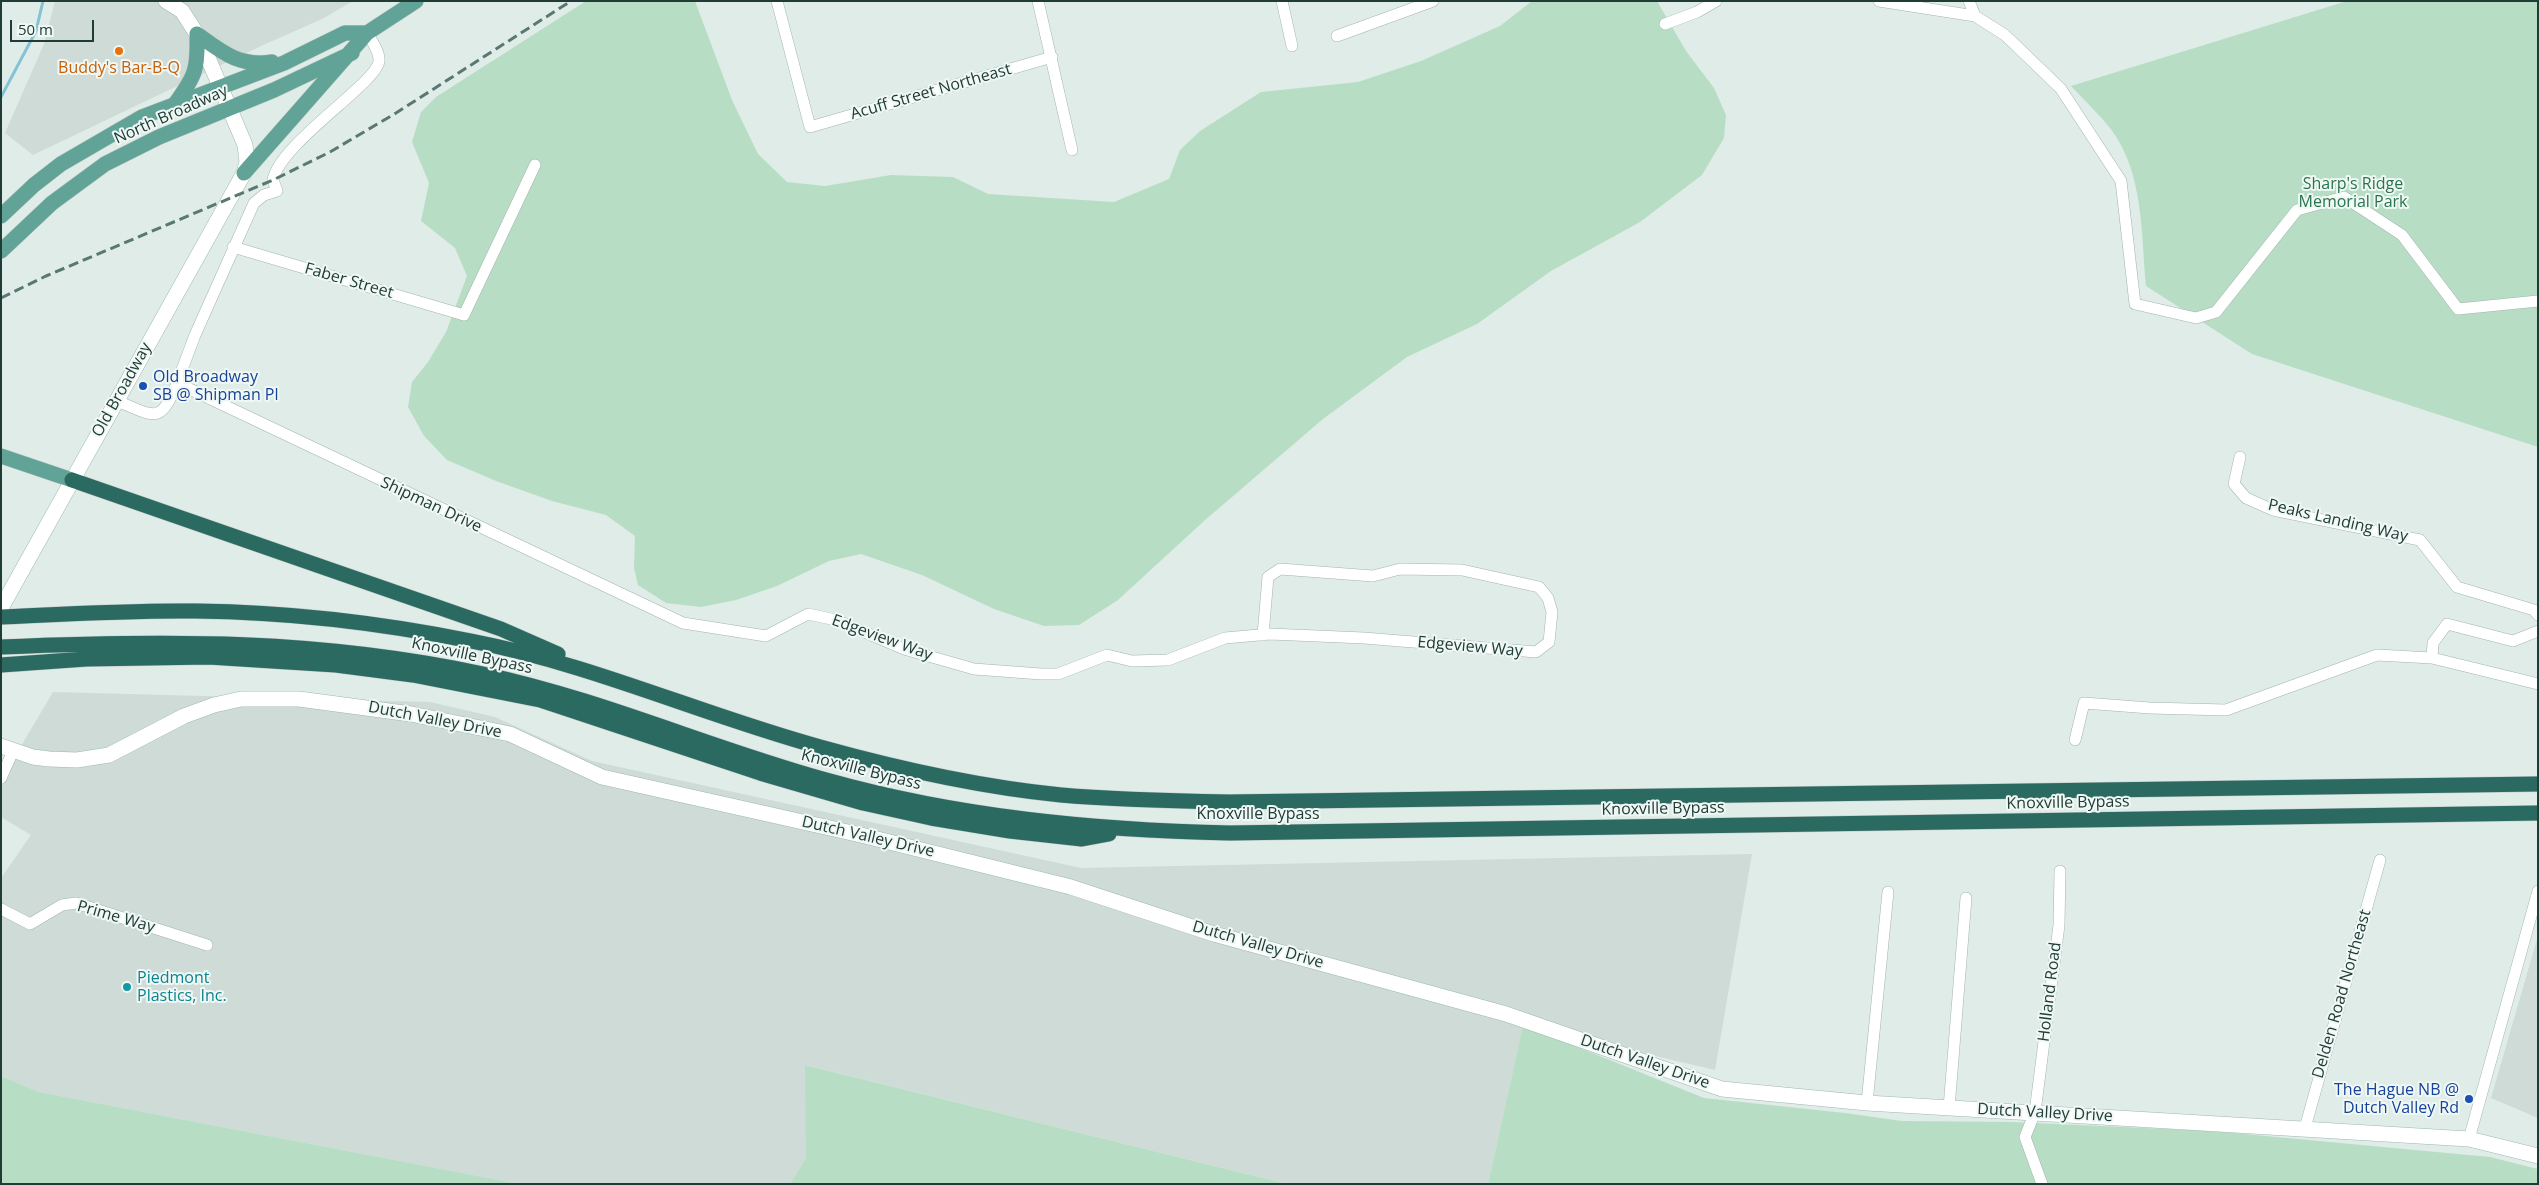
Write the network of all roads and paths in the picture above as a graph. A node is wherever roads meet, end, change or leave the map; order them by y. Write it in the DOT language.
graph roads {
  1 [pos="166,1"];
  2 [pos="416,1"];
  3 [pos="777,1"];
  4 [pos="1038,1"];
  5 [pos="1282,1"];
  6 [pos="1433,1"];
  7 [pos="1716,1"];
  8 [pos="1879,1"];
  9 [pos="1969,1"];
  10 [pos="1974,16"];
  11 [pos="1665,24"];
  12 [pos="367,33"];
  13 [pos="197,34"];
  14 [pos="1337,36"];
  15 [pos="1292,46"];
  16 [pos="352,53"];
  17 [pos="1052,57"];
  18 [pos="291,60"];
  19 [pos="221,88"];
  20 [pos="175,104"];
  21 [pos="229,108"];
  22 [pos="1072,150"];
  23 [pos="535,165"];
  24 [pos="244,172"];
  25 [pos="1,216"];
  26 [pos="233,247"];
  27 [pos="1,252"];
  28 [pos="2538,301"];
  29 [pos="177,383"];
  30 [pos="117,401"];
  31 [pos="1,456"];
  32 [pos="2240,457"];
  33 [pos="72,480"];
  34 [pos="1,608"];
  35 [pos="2538,615"];
  36 [pos="1,616"];
  37 [pos="2538,631"];
  38 [pos="1263,635"];
  39 [pos="766,636"];
  40 [pos="1,647"];
  41 [pos="2432,658"];
  42 [pos="1,665"];
  43 [pos="620,680"];
  44 [pos="2538,684"];
  45 [pos="2075,740"];
  46 [pos="7,748"];
  47 [pos="1,778"];
  48 [pos="2538,784"];
  49 [pos="2538,813"];
  50 [pos="1136,830"];
  51 [pos="2380,860"];
  52 [pos="2060,871"];
  53 [pos="2538,891"];
  54 [pos="1888,892"];
  55 [pos="1966,898"];
  56 [pos="1,909"];
  57 [pos="207,945"];
  58 [pos="1867,1103"];
  59 [pos="1949,1108"];
  60 [pos="2035,1112"];
  61 [pos="2305,1128"];
  62 [pos="2469,1139"];
  63 [pos="2538,1156"];
  64 [pos="2042,1184"];
  1 -- 13 [label="street, Old Broadway"];
  2 -- 12 [label="main road, North Broadway"];
  3 -- 17 [label="street, Acuff Street Northeast"];
  4 -- 17 [label="street"];
  5 -- 15 [label="street"];
  6 -- 14 [label="street"];
  7 -- 11 [label="street"];
  8 -- 10 [label="street"];
  9 -- 10 [label="street"];
  10 -- 28 [label="street"];
  12 -- 16 [label="main road, North Broadway"];
  12 -- 18 [label="main road, North Broadway"];
  12 -- 26 [label="street"];
  13 -- 18 [label="main road"];
  13 -- 19 [label="street, Old Broadway"];
  13 -- 20 [label="main road"];
  16 -- 21 [label="main road, North Broadway"];
  16 -- 24 [label="main road"];
  17 -- 22 [label="street"];
  18 -- 19 [label="main road, North Broadway"];
  19 -- 20 [label="main road, North Broadway"];
  19 -- 21 [label="street, Old Broadway"];
  20 -- 25 [label="main road, North Broadway"];
  21 -- 24 [label="street, Old Broadway"];
  21 -- 27 [label="main road, North Broadway"];
  23 -- 26 [label="street, Faber Street"];
  24 -- 30 [label="street, Old Broadway"];
  26 -- 29 [label="street"];
  29 -- 30 [label="street"];
  29 -- 39 [label="street, Shipman Drive"];
  30 -- 33 [label="street, Old Broadway"];
  31 -- 33 [label="main road"];
  32 -- 35 [label="street, Peaks Landing Way"];
  33 -- 34 [label="street, Old Broadway"];
  33 -- 43 [label="highway"];
  36 -- 43 [label="highway, Knoxville Bypass"];
  37 -- 41 [label="street"];
  38 -- 38 [label="street, Edgeview Way"];
  38 -- 39 [label="street, Edgeview Way"];
  40 -- 50 [label="highway, Knoxville Bypass"];
  41 -- 44 [label="street"];
  41 -- 45 [label="street"];
  42 -- 50 [label="highway"];
  43 -- 48 [label="highway, Knoxville Bypass"];
  46 -- 47 [label="street"];
  46 -- 58 [label="street, Dutch Valley Drive"];
  49 -- 50 [label="highway, Knoxville Bypass"];
  51 -- 61 [label="street, Delden Road Northeast"];
  52 -- 60 [label="street, Holland Road"];
  53 -- 62 [label="street"];
  54 -- 58 [label="street"];
  55 -- 59 [label="street"];
  56 -- 57 [label="street, Prime Way"];
  58 -- 59 [label="street, Dutch Valley Drive"];
  59 -- 60 [label="street, Dutch Valley Drive"];
  60 -- 61 [label="street, Dutch Valley Drive"];
  60 -- 64 [label="street, Holland Road"];
  61 -- 62 [label="street, Dutch Valley Drive"];
  62 -- 63 [label="street, Dutch Valley Drive"];
}
